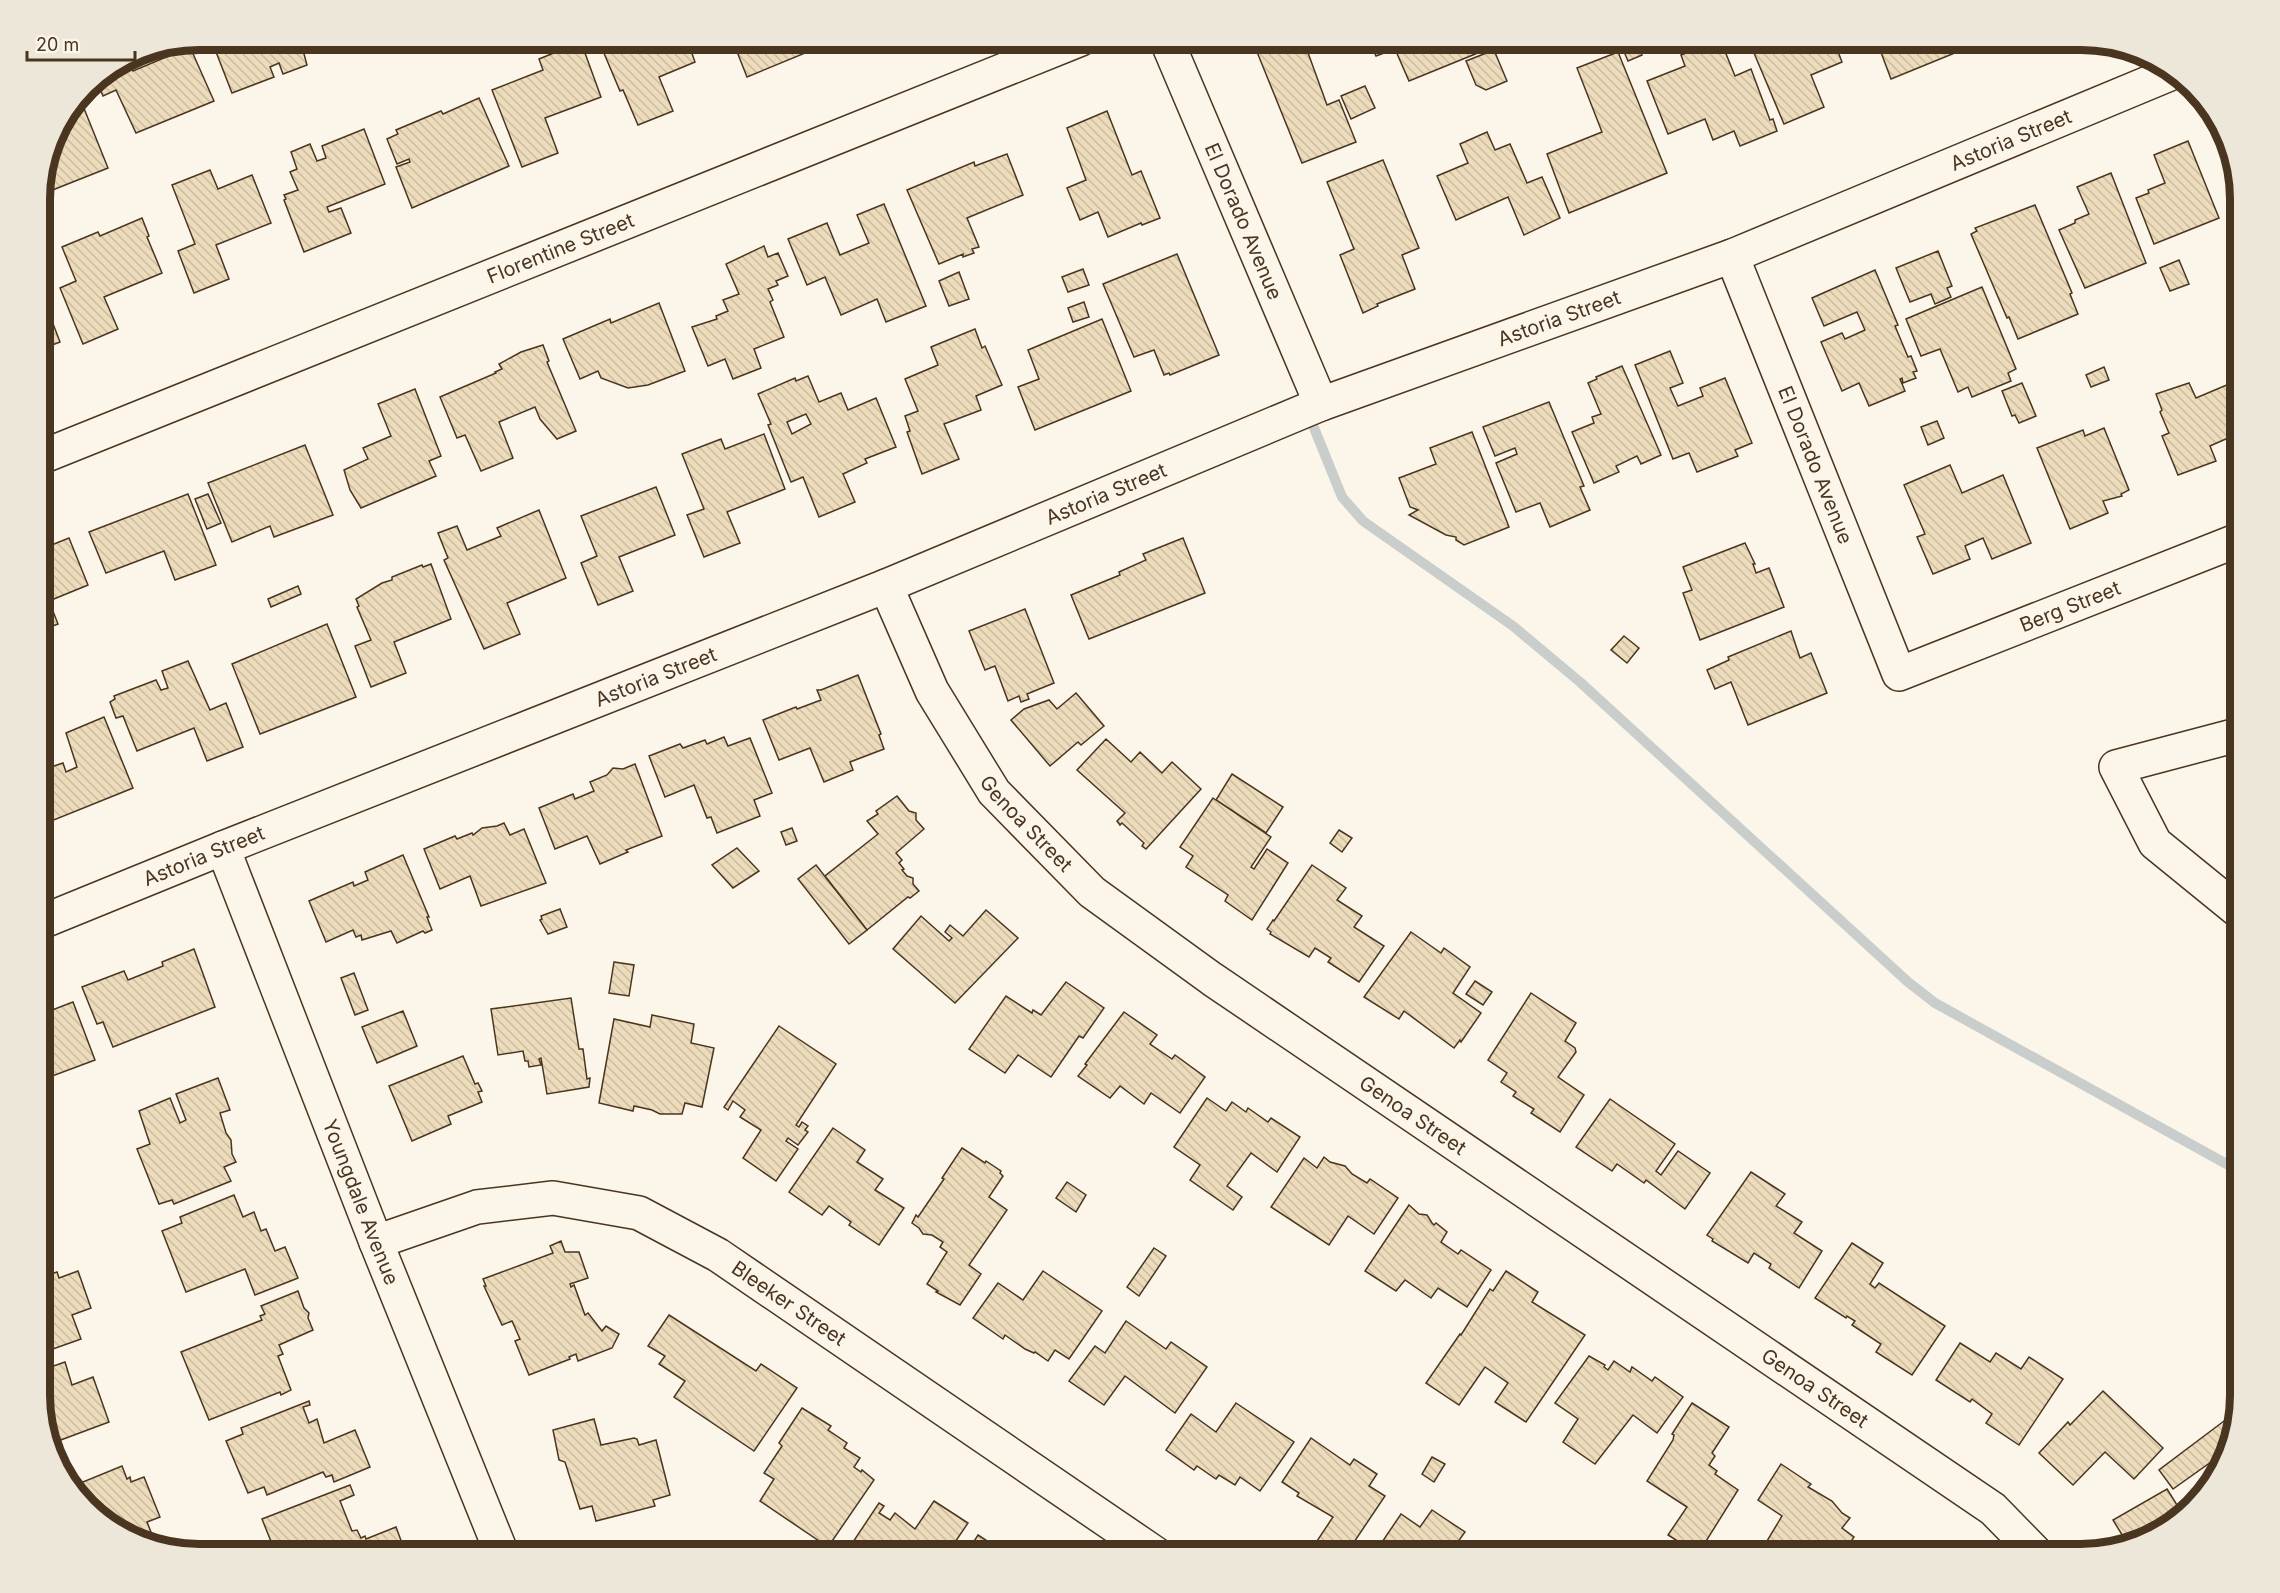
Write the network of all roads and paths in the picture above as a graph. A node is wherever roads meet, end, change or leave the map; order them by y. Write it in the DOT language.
graph roads {
  1 [pos="1054,50"];
  2 [pos="1171,50"];
  3 [pos="2165,76"];
  4 [pos="1732,256"];
  5 [pos="1321,404"];
  6 [pos="50,454"];
  7 [pos="2230,543"];
  8 [pos="886,586"];
  9 [pos="1899,674"];
  10 [pos="2230,737"];
  11 [pos="223,848"];
  12 [pos="2230,904"];
  13 [pos="50,919"];
  14 [pos="376,1242"];
  15 [pos="497,1544"];
  16 [pos="1141,1544"];
  17 [pos="2027,1544"];
  1 -- 6 [label="street, Florentine Street"];
  2 -- 5 [label="street, El Dorado Avenue"];
  3 -- 4 [label="street, Astoria Street"];
  4 -- 5 [label="street, Astoria Street"];
  4 -- 9 [label="street, El Dorado Avenue"];
  5 -- 8 [label="street, Astoria Street"];
  7 -- 9 [label="street, Berg Street"];
  8 -- 11 [label="street, Astoria Street"];
  8 -- 17 [label="street, Genoa Street"];
  10 -- 12 [label="street"];
  11 -- 13 [label="street, Astoria Street"];
  11 -- 14 [label="street, Youngdale Avenue"];
  14 -- 15 [label="street, Youngdale Avenue"];
  14 -- 16 [label="street, Bleeker Street"];
}
